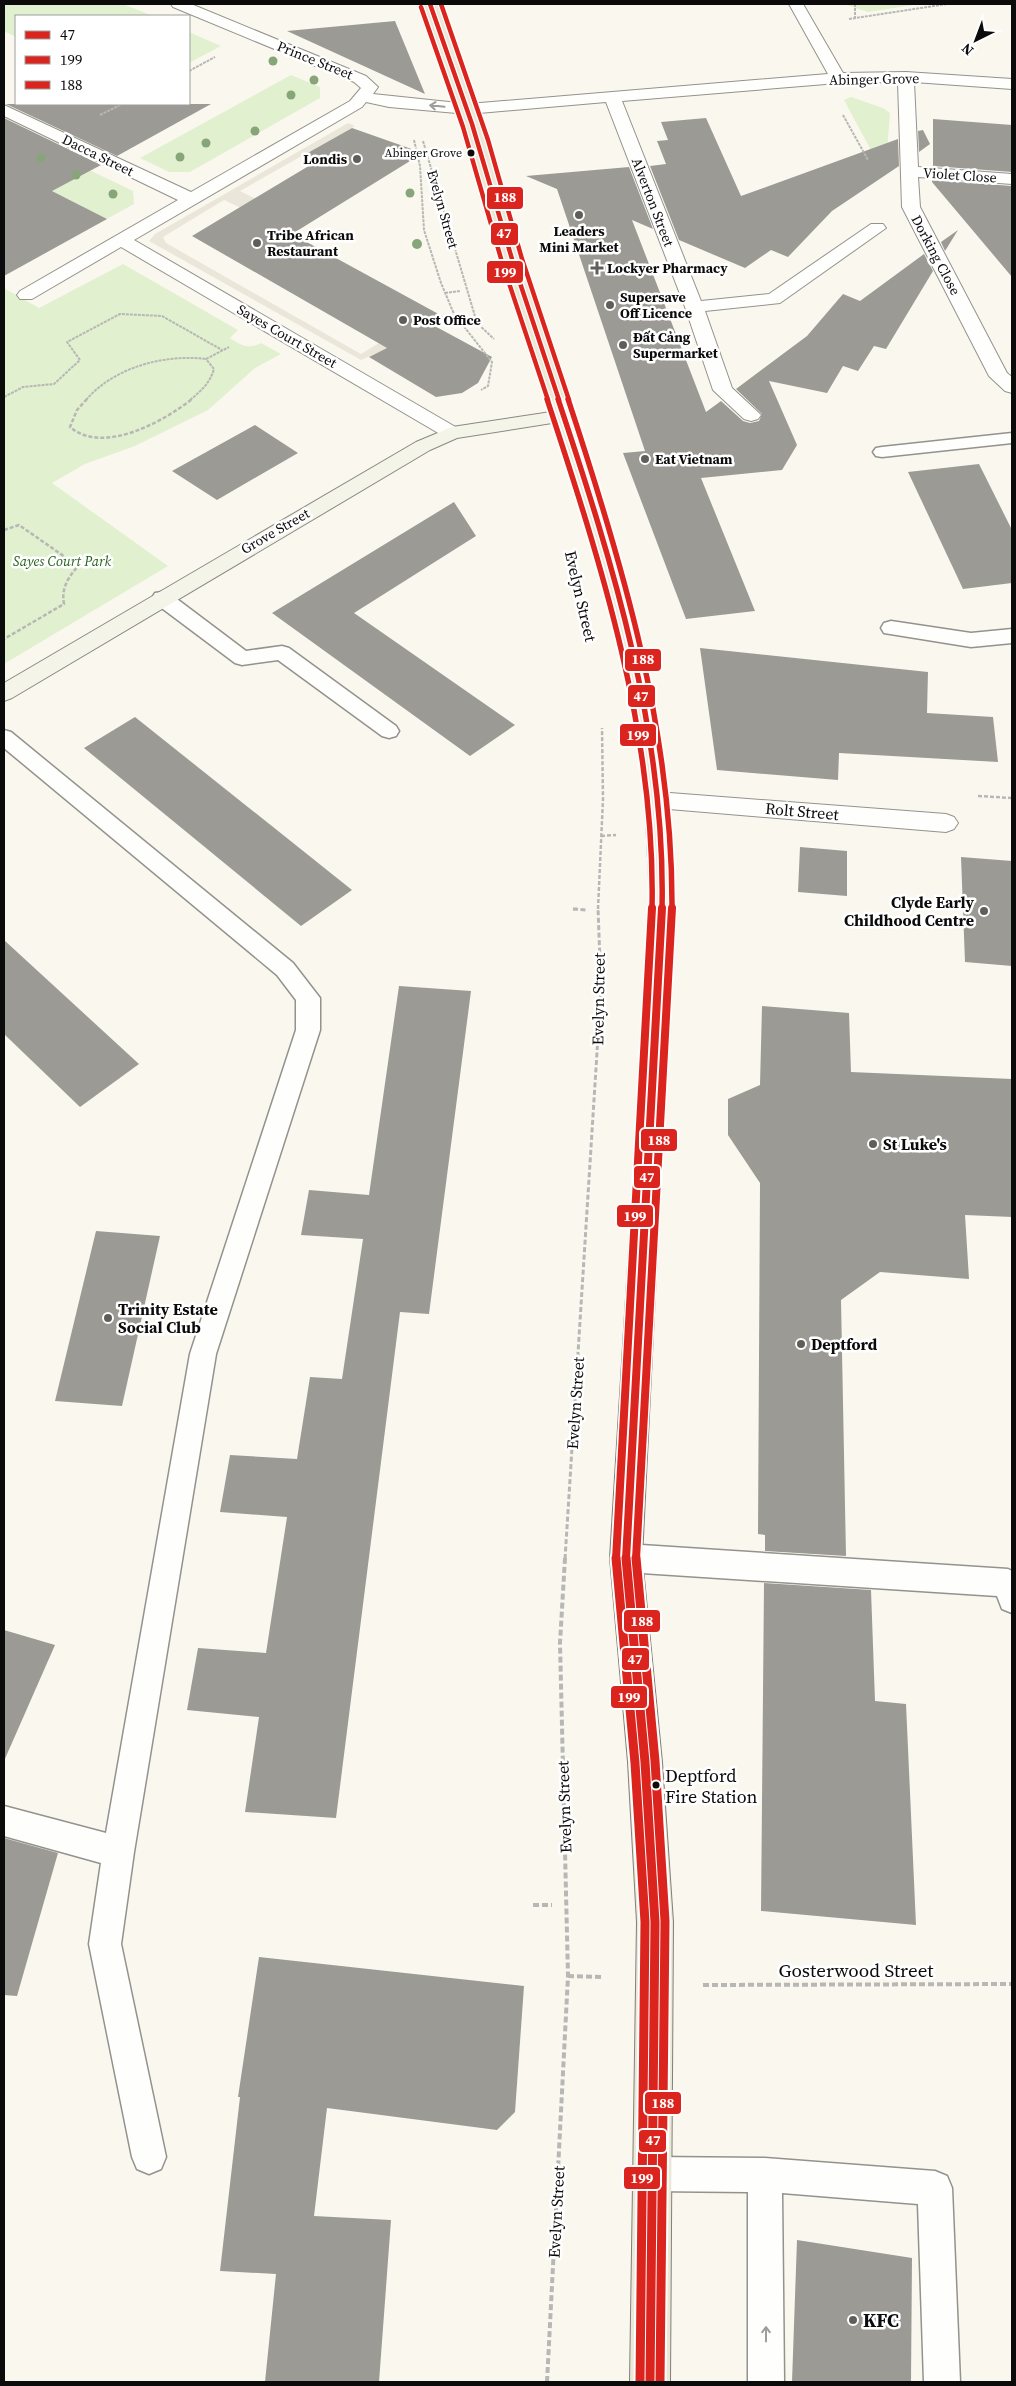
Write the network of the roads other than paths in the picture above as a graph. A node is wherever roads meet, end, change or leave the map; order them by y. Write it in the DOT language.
graph roads {
  1 [pos="178,4"];
  2 [pos="430,4"];
  3 [pos="796,4"];
  4 [pos="906,77"];
  5 [pos="831,79"];
  6 [pos="1012,84"];
  7 [pos="363,97"];
  8 [pos="612,97"];
  9 [pos="468,109"];
  10 [pos="4,110"];
  11 [pos="909,171"];
  12 [pos="1012,179"];
  13 [pos="193,200"];
  14 [pos="877,228"];
  15 [pos="122,240"];
  16 [pos="26,295"];
  17 [pos="694,307"];
  18 [pos="1012,388"];
  19 [pos="751,415"];
  20 [pos="564,416"];
  21 [pos="452,433"];
  22 [pos="1012,438"];
  23 [pos="882,452"];
  24 [pos="162,598"];
  25 [pos="891,628"];
  26 [pos="1012,636"];
  27 [pos="4,693"];
  28 [pos="389,731"];
  29 [pos="4,737"];
  30 [pos="657,800"];
  31 [pos="946,823"];
  32 [pos="626,1558"];
  33 [pos="1012,1599"];
  34 [pos="4,1821"];
  35 [pos="118,1852"];
  36 [pos="149,2156"];
  37 [pos="652,2174"];
  38 [pos="765,2175"];
  39 [pos="942,2380"];
  40 [pos="650,2382"];
  41 [pos="766,2382"];
  1 -- 7 [label="street, Prince Street"];
  2 -- 9 [label="main road, Evelyn Street"];
  3 -- 5 [label="street"];
  4 -- 5 [label="street, Abinger Grove"];
  4 -- 6 [label="street, Abinger Grove"];
  4 -- 11 [label="street, Dorking Close"];
  5 -- 8 [label="street, Abinger Grove"];
  9 -- 7 [label="street, Prince Street, one-way"];
  7 -- 13 [label="street"];
  8 -- 9 [label="street, Abinger Grove"];
  8 -- 17 [label="street, Alverton Street"];
  9 -- 20 [label="main road, Evelyn Street"];
  10 -- 13 [label="street, Dacca Street"];
  11 -- 12 [label="street, Violet Close"];
  11 -- 18 [label="street, Dorking Close"];
  13 -- 15 [label="street"];
  14 -- 17 [label="street"];
  15 -- 16 [label="street"];
  15 -- 21 [label="street, Sayes Court Street"];
  17 -- 19 [label="street, Alverton Street"];
  20 -- 21 [label="main road, Grove Street"];
  20 -- 30 [label="main road, Evelyn Street"];
  21 -- 24 [label="main road, Grove Street"];
  22 -- 23 [label="lane"];
  24 -- 27 [label="main road, Grove Street"];
  24 -- 28 [label="lane"];
  25 -- 26 [label="lane"];
  29 -- 35 [label="lane"];
  30 -- 31 [label="street, Rolt Street"];
  30 -- 32 [label="main road, Evelyn Street"];
  32 -- 33 [label="lane"];
  32 -- 37 [label="main road, Evelyn Street"];
  34 -- 35 [label="lane"];
  35 -- 36 [label="lane"];
  37 -- 38 [label="lane"];
  37 -- 40 [label="main road, Evelyn Street"];
  38 -- 39 [label="lane"];
  41 -- 38 [label="lane, one-way"];
}
